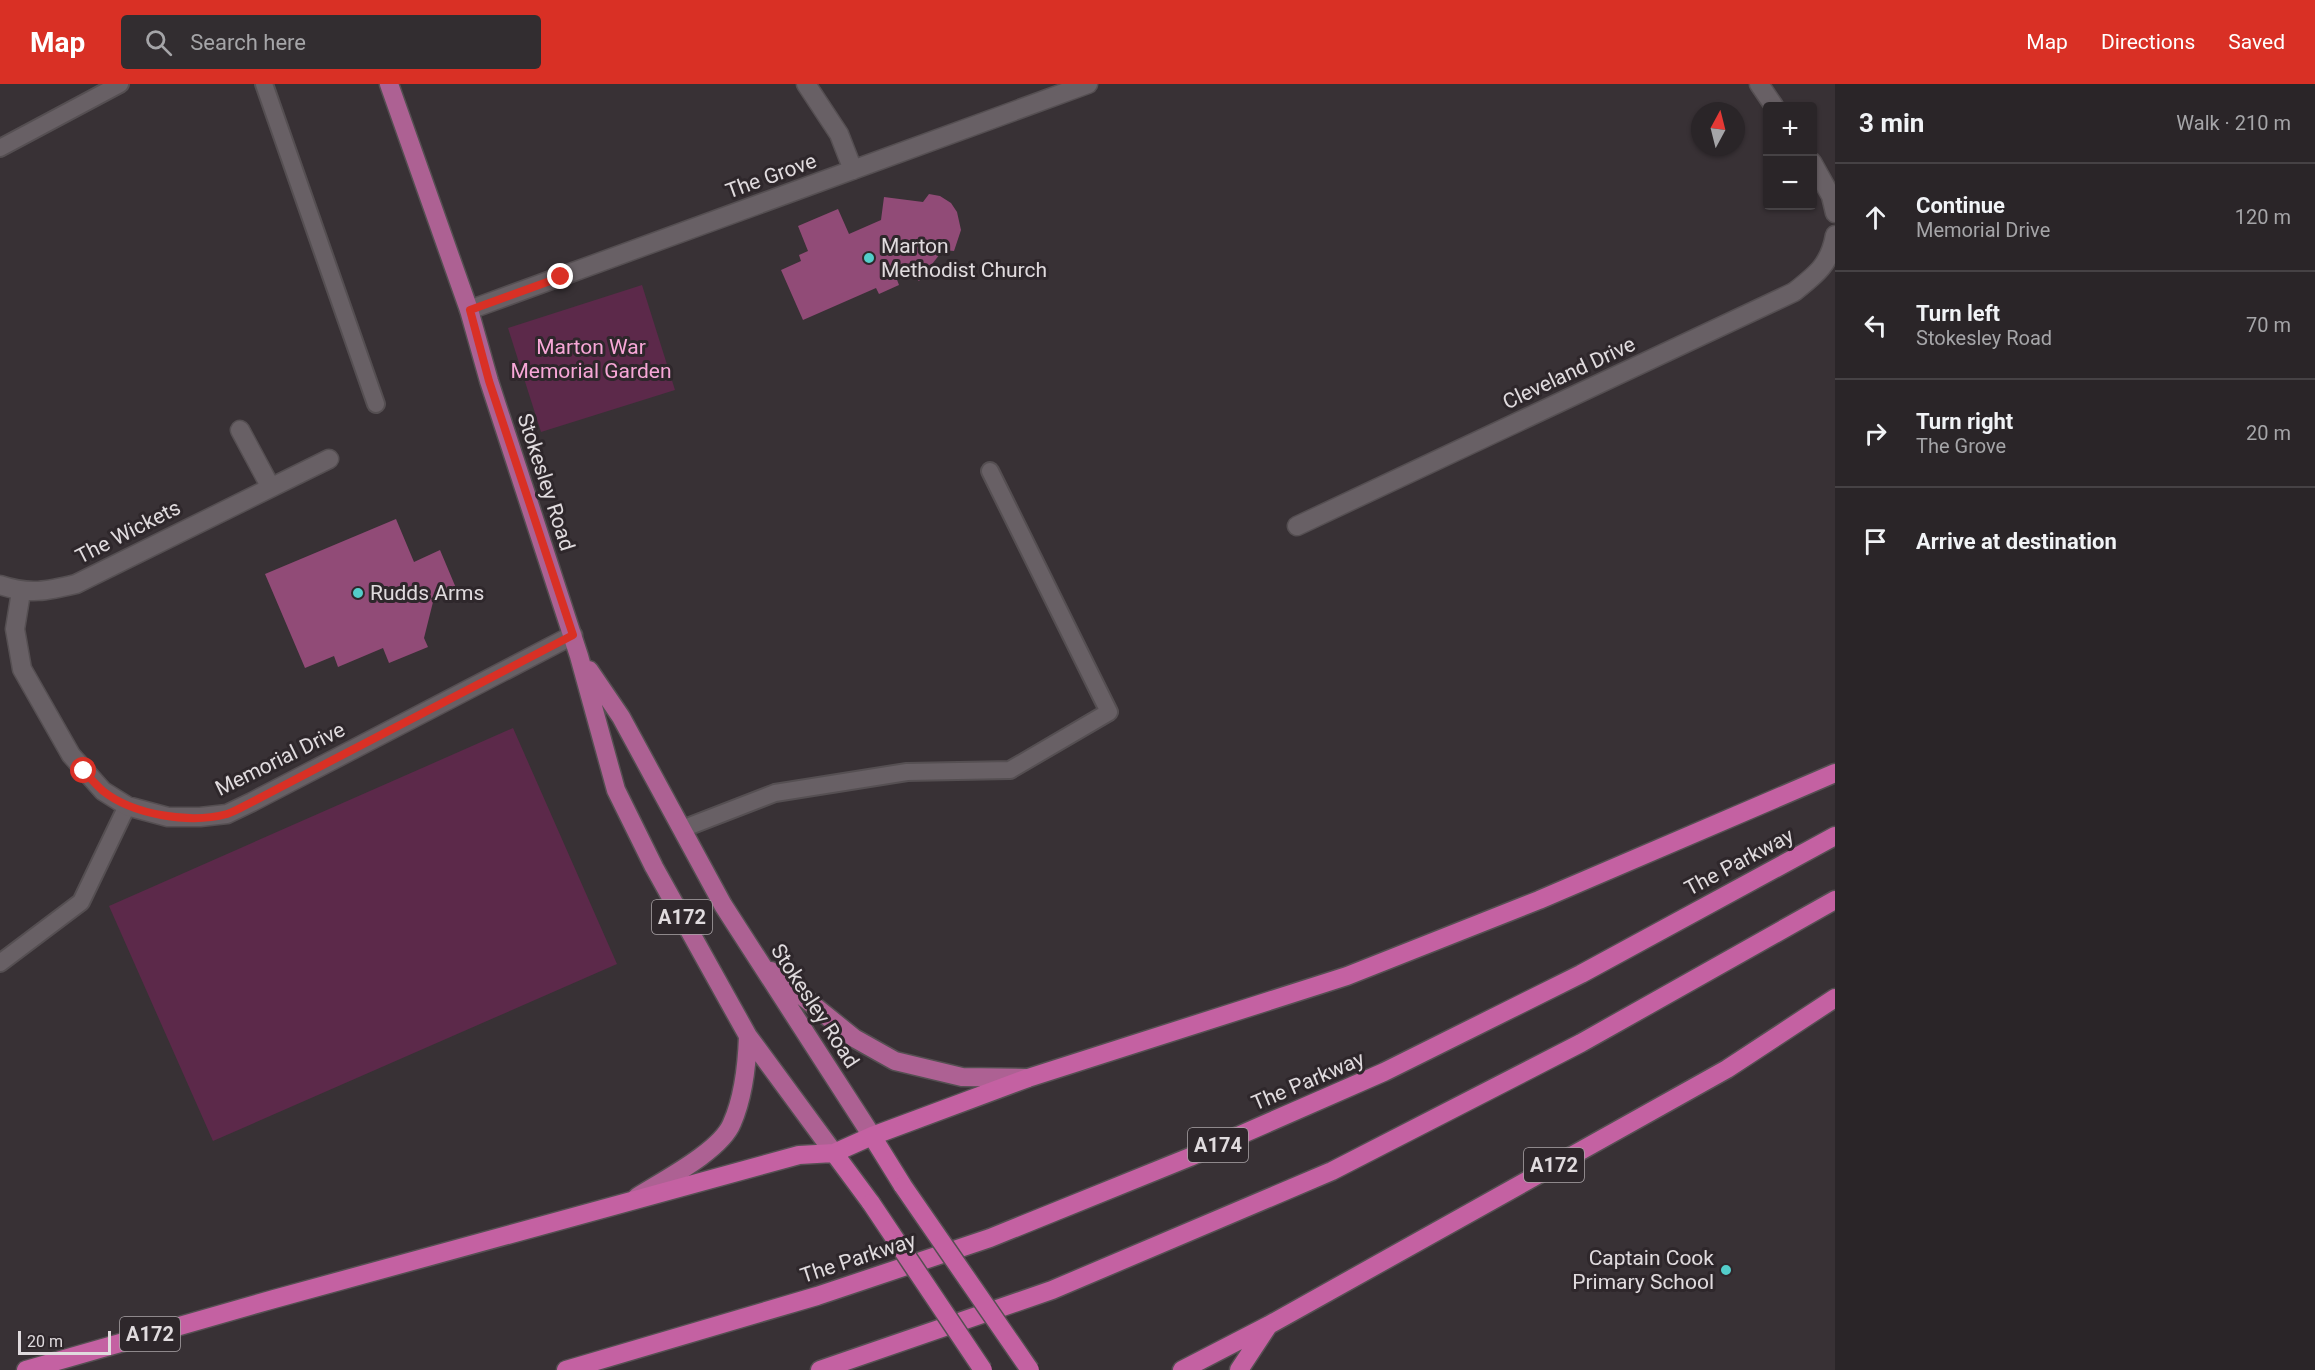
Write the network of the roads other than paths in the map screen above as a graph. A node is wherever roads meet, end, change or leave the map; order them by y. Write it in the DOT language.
graph roads {
  1 [pos="120,84"];
  2 [pos="264,84"];
  3 [pos="389,84"];
  4 [pos="806,84"];
  5 [pos="1088,84"];
  6 [pos="1759,84"];
  7 [pos="1771,102"];
  8 [pos="0,148"];
  9 [pos="853,170"];
  10 [pos="1817,171"];
  11 [pos="1835,213"];
  12 [pos="1835,235"];
  13 [pos="470,310"];
  14 [pos="376,404"];
  15 [pos="240,430"];
  16 [pos="329,459"];
  17 [pos="990,471"];
  18 [pos="270,486"];
  19 [pos="1297,526"];
  20 [pos="0,585"];
  21 [pos="21,592"];
  22 [pos="573,635"];
  23 [pos="579,656"];
  24 [pos="1835,773"];
  25 [pos="127,806"];
  26 [pos="682,829"];
  27 [pos="1835,836"];
  28 [pos="1835,900"];
  29 [pos="758,960"];
  30 [pos="0,963"];
  31 [pos="1835,998"];
  32 [pos="748,1036"];
  33 [pos="1028,1078"];
  34 [pos="872,1136"];
  35 [pos="834,1154"];
  36 [pos="628,1203"];
  37 [pos="1269,1325"];
  38 [pos="26,1370"];
  39 [pos="566,1370"];
  40 [pos="820,1370"];
  41 [pos="982,1370"];
  42 [pos="1030,1370"];
  43 [pos="1182,1370"];
  44 [pos="1239,1370"];
  1 -- 8 [label="lane"];
  2 -- 14 [label="lane"];
  3 -- 13 [label="main road, Stokesley Road / A172"];
  4 -- 9 [label="street"];
  5 -- 9 [label="street, The Grove"];
  6 -- 7 [label="street"];
  9 -- 13 [label="street, The Grove"];
  10 -- 11 [label="street"];
  12 -- 19 [label="street, Cleveland Drive"];
  13 -- 22 [label="main road, Stokesley Road / A172"];
  15 -- 18 [label="street"];
  16 -- 18 [label="street, The Wickets"];
  17 -- 26 [label="lane"];
  18 -- 21 [label="street, The Wickets"];
  20 -- 21 [label="street, The Wickets"];
  21 -- 25 [label="street, Memorial Drive"];
  22 -- 23 [label="main road, Stokesley Road / A172"];
  22 -- 25 [label="street, Memorial Drive"];
  23 -- 26 [label="main road, Stokesley Road / A172"];
  23 -- 32 [label="main road, Stokesley Road / A172"];
  24 -- 33 [label="highway"];
  25 -- 30 [label="lane"];
  26 -- 29 [label="main road, Stokesley Road / A172"];
  27 -- 39 [label="highway, The Parkway / A174"];
  28 -- 40 [label="highway"];
  29 -- 33 [label="main road"];
  29 -- 34 [label="main road, Stokesley Road / A172"];
  31 -- 37 [label="highway, A172"];
  32 -- 35 [label="main road, Stokesley Road / A172"];
  32 -- 36 [label="main road, A172"];
  33 -- 34 [label="highway"];
  34 -- 35 [label="highway"];
  34 -- 42 [label="highway, Stokesley Road / A172, bridge"];
  35 -- 36 [label="highway, A172"];
  35 -- 41 [label="highway, Stokesley Road / A172, bridge"];
  36 -- 38 [label="highway, A172"];
  37 -- 43 [label="highway, A172"];
  37 -- 44 [label="highway, A172"];
}
